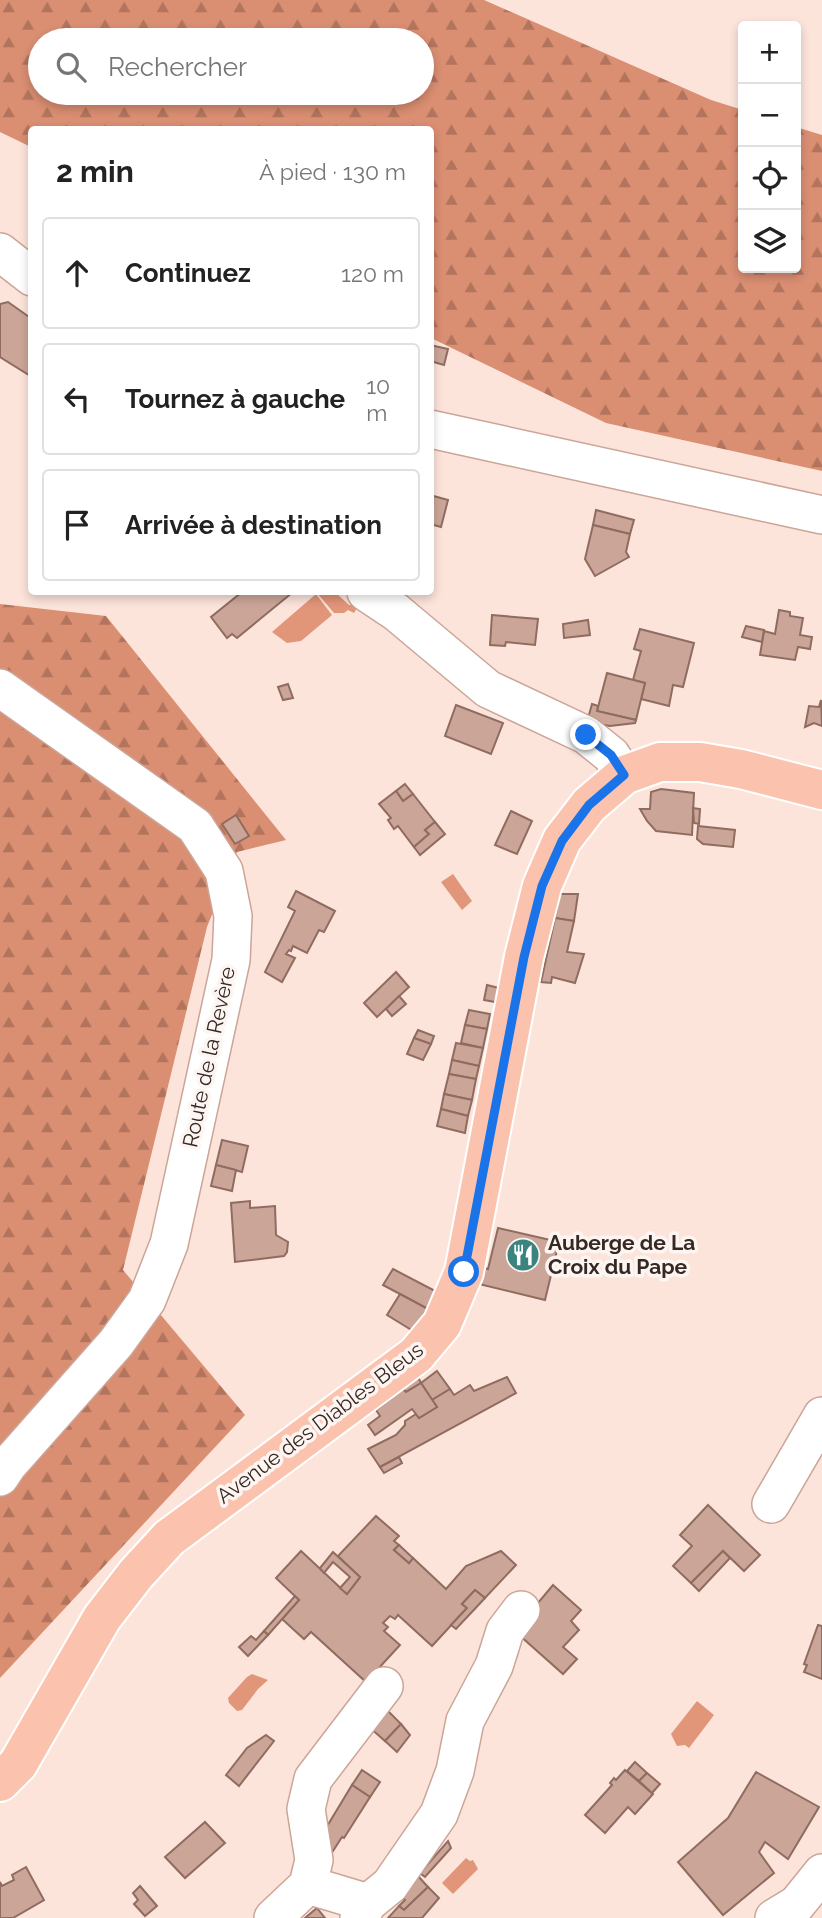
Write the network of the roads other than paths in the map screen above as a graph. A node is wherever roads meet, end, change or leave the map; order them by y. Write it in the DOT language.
graph roads {
  1 [pos="0,252"];
  2 [pos="28,274"];
  3 [pos="434,430"];
  4 [pos="822,515"];
  5 [pos="370,595"];
  6 [pos="0,688"];
  7 [pos="624,775"];
  8 [pos="822,790"];
  9 [pos="822,1416"];
  10 [pos="0,1477"];
  11 [pos="771,1504"];
  12 [pos="521,1610"];
  13 [pos="384,1686"];
  14 [pos="0,1782"];
  15 [pos="822,1873"];
  16 [pos="309,1885"];
  17 [pos="363,1910"];
  18 [pos="274,1918"];
  19 [pos="774,1918"];
  1 -- 2 [label="street"];
  3 -- 4 [label="street"];
  5 -- 7 [label="street"];
  6 -- 10 [label="street, Route de la Revère"];
  7 -- 8 [label="main road, Avenue des Diables Bleus"];
  7 -- 14 [label="main road, Avenue des Diables Bleus"];
  9 -- 11 [label="street"];
  12 -- 17 [label="street"];
  13 -- 16 [label="street"];
  15 -- 19 [label="street"];
  16 -- 17 [label="street"];
  16 -- 18 [label="street"];
}
